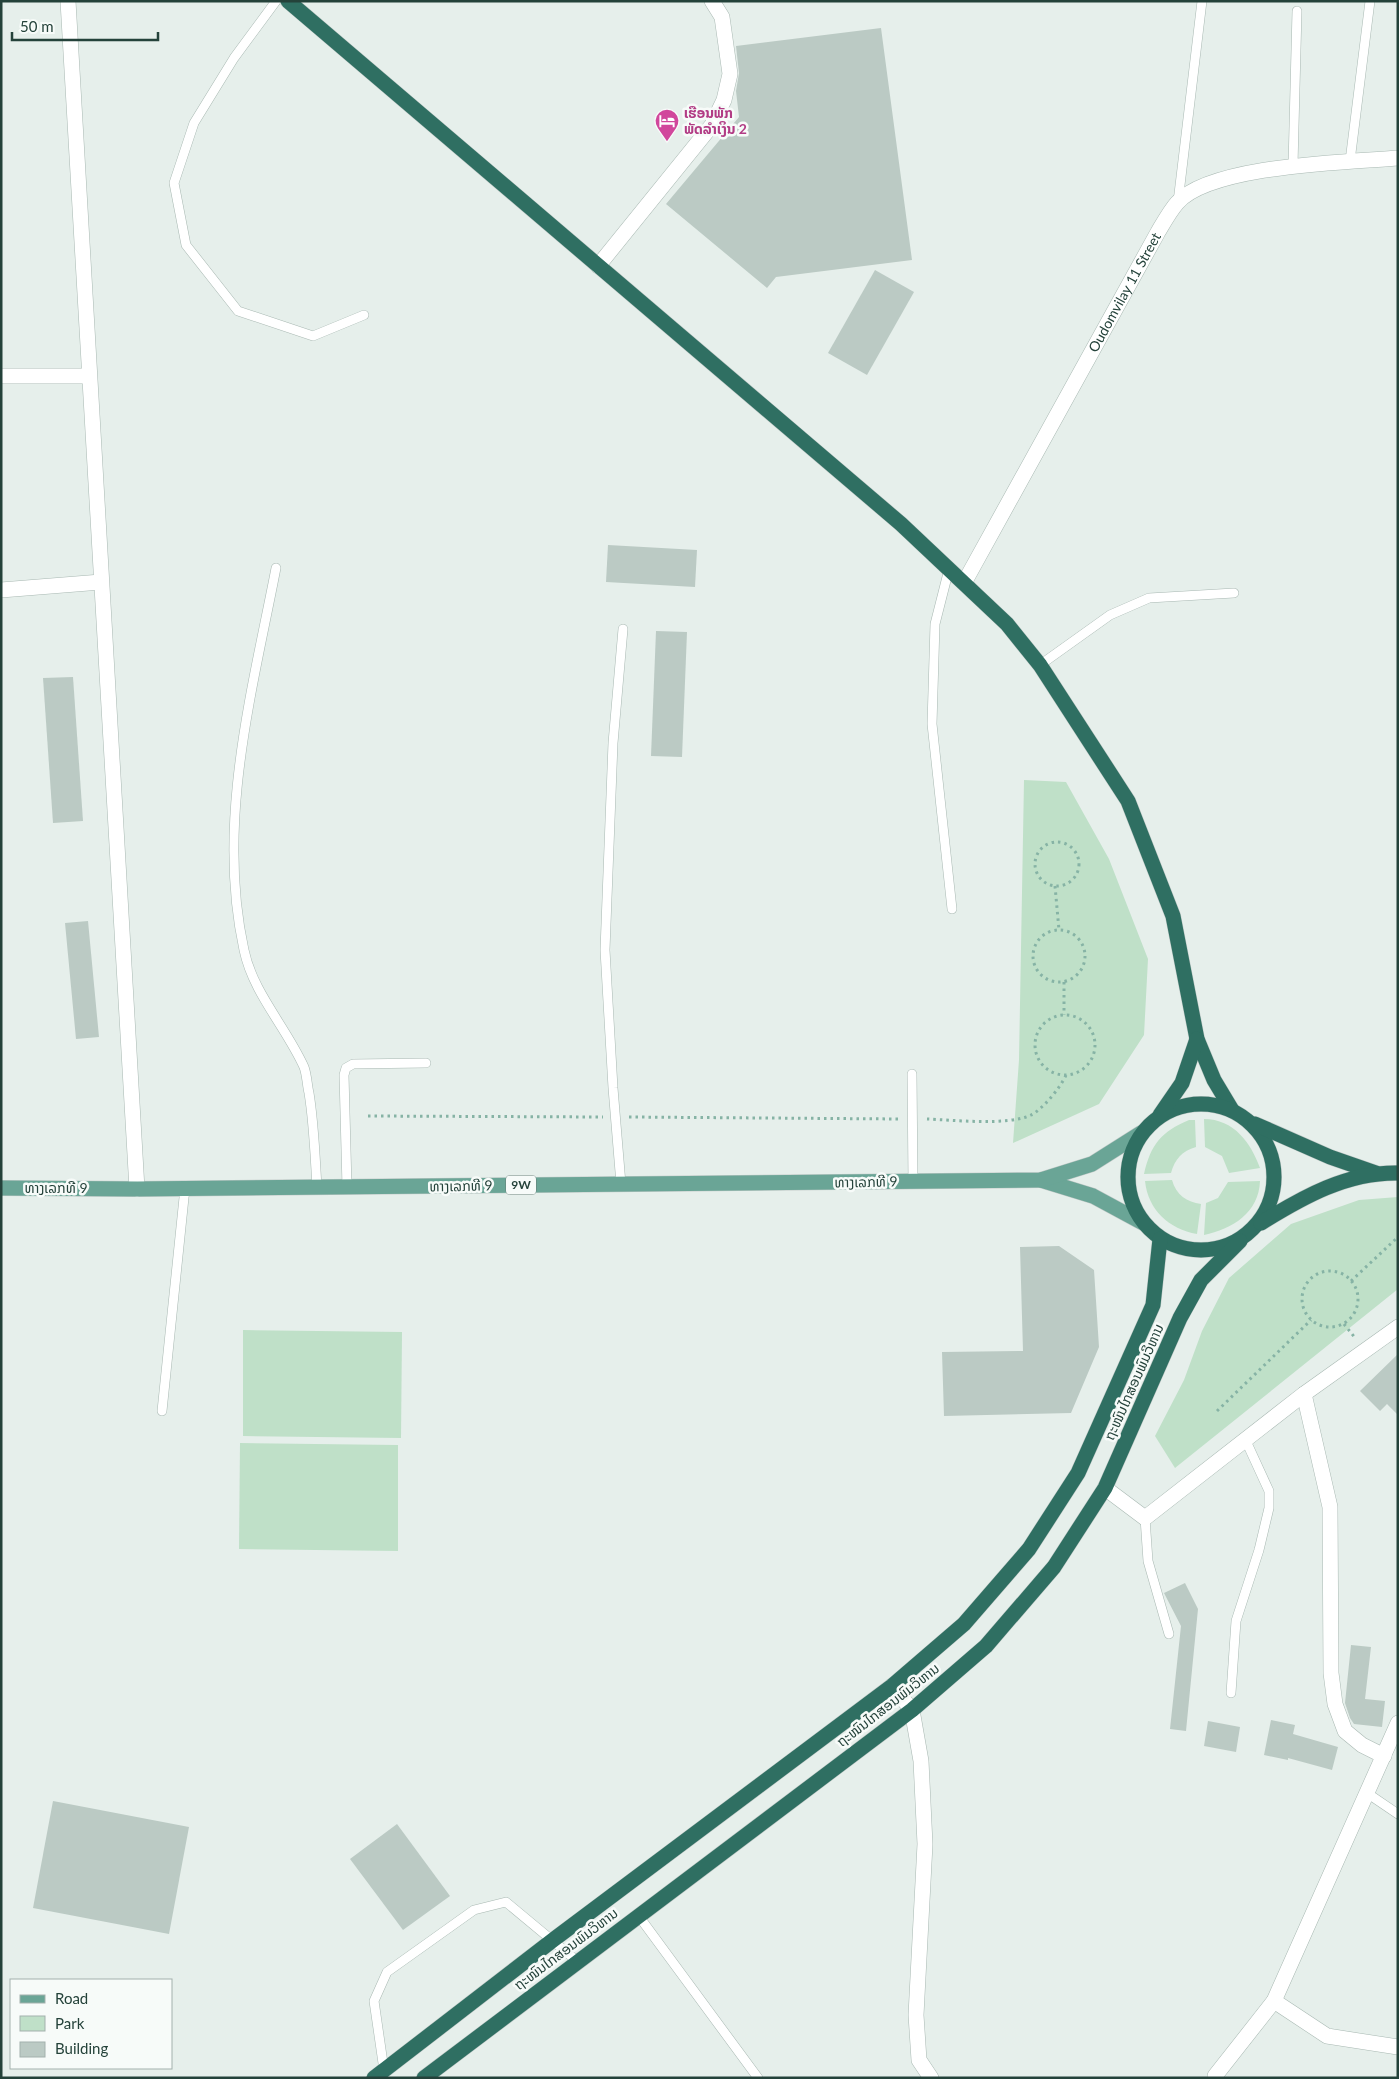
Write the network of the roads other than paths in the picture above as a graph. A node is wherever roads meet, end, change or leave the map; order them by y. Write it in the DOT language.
graph roads {
  1 [pos="68,1"];
  2 [pos="276,1"];
  3 [pos="288,1"];
  4 [pos="712,1"];
  5 [pos="1202,1"];
  6 [pos="1370,1"];
  7 [pos="1296,10"];
  8 [pos="1398,158"];
  9 [pos="1350,162"];
  10 [pos="1293,165"];
  11 [pos="1178,202"];
  12 [pos="598,266"];
  13 [pos="364,315"];
  14 [pos="1,376"];
  15 [pos="89,376"];
  16 [pos="276,568"];
  17 [pos="949,569"];
  18 [pos="102,582"];
  19 [pos="964,583"];
  20 [pos="1,590"];
  21 [pos="1234,593"];
  22 [pos="623,629"];
  23 [pos="1040,665"];
  24 [pos="952,909"];
  25 [pos="1197,1039"];
  26 [pos="426,1063"];
  27 [pos="912,1074"];
  28 [pos="1232,1110"];
  29 [pos="1160,1116"];
  30 [pos="1247,1120"];
  31 [pos="1141,1133"];
  32 [pos="1376,1173"];
  33 [pos="1398,1173"];
  34 [pos="1041,1180"];
  35 [pos="913,1182"];
  36 [pos="621,1184"];
  37 [pos="317,1187"];
  38 [pos="347,1187"];
  39 [pos="1,1188"];
  40 [pos="185,1188"];
  41 [pos="138,1189"];
  42 [pos="1143,1223"];
  43 [pos="1259,1224"];
  44 [pos="1160,1239"];
  45 [pos="1240,1240"];
  46 [pos="1398,1326"];
  47 [pos="1304,1394"];
  48 [pos="162,1411"];
  49 [pos="1246,1441"];
  50 [pos="1105,1488"];
  51 [pos="1145,1518"];
  52 [pos="1169,1634"];
  53 [pos="892,1686"];
  54 [pos="1231,1693"];
  55 [pos="912,1710"];
  56 [pos="1398,1722"];
  57 [pos="1384,1756"];
  58 [pos="1367,1793"];
  59 [pos="1398,1814"];
  60 [pos="638,1915"];
  61 [pos="553,1940"];
  62 [pos="577,1961"];
  63 [pos="1274,2001"];
  64 [pos="1398,2047"];
  65 [pos="379,2074"];
  66 [pos="1215,2076"];
  67 [pos="424,2078"];
  68 [pos="758,2078"];
  69 [pos="931,2078"];
  1 -- 15 [label="street"];
  2 -- 13 [label="lane"];
  3 -- 12 [label="highway"];
  4 -- 12 [label="street"];
  5 -- 11 [label="lane"];
  6 -- 9 [label="lane"];
  7 -- 10 [label="lane"];
  8 -- 9 [label="street, Oudomvilay 11 Street"];
  9 -- 10 [label="street, Oudomvilay 11 Street"];
  10 -- 11 [label="street, Oudomvilay 11 Street"];
  11 -- 19 [label="street, Oudomvilay 11 Street"];
  12 -- 17 [label="highway"];
  14 -- 15 [label="street"];
  15 -- 18 [label="street"];
  16 -- 37 [label="lane"];
  17 -- 19 [label="highway"];
  17 -- 24 [label="lane"];
  18 -- 20 [label="street"];
  18 -- 41 [label="street"];
  19 -- 23 [label="highway"];
  21 -- 23 [label="lane"];
  22 -- 36 [label="lane"];
  23 -- 25 [label="highway"];
  25 -- 28 [label="highway"];
  25 -- 29 [label="highway"];
  26 -- 38 [label="lane"];
  27 -- 35 [label="lane"];
  28 -- 29 [label="highway"];
  28 -- 30 [label="highway"];
  29 -- 31 [label="highway"];
  30 -- 32 [label="highway"];
  30 -- 43 [label="highway"];
  31 -- 34 [label="main road, ທາງເລກທີ 9"];
  31 -- 42 [label="highway"];
  32 -- 33 [label="highway"];
  32 -- 43 [label="highway"];
  34 -- 35 [label="main road, ທາງເລກທີ 9 / 9W"];
  34 -- 42 [label="main road, ທາງເລກທີ 9"];
  35 -- 36 [label="main road, ທາງເລກທີ 9 / 9W"];
  36 -- 38 [label="main road, ທາງເລກທີ 9 / 9W"];
  37 -- 38 [label="main road, ທາງເລກທີ 9 / 9W"];
  37 -- 40 [label="main road, ທາງເລກທີ 9 / 9W"];
  39 -- 41 [label="main road, ທາງເລກທີ 9 / 9W"];
  40 -- 41 [label="main road, ທາງເລກທີ 9 / 9W"];
  40 -- 48 [label="lane"];
  42 -- 44 [label="highway"];
  43 -- 45 [label="highway"];
  44 -- 45 [label="highway"];
  44 -- 53 [label="highway, ຖະໜົນໄກສອນພົມວິຫານ"];
  45 -- 50 [label="highway, ຖະໜົນໄກສອນພົມວິຫານ"];
  46 -- 47 [label="street"];
  47 -- 49 [label="street"];
  47 -- 57 [label="street"];
  49 -- 51 [label="street"];
  49 -- 54 [label="lane"];
  50 -- 51 [label="street"];
  50 -- 55 [label="highway, ຖະໜົນໄກສອນພົມວິຫານ"];
  51 -- 52 [label="lane"];
  53 -- 55 [label="street"];
  53 -- 61 [label="highway, ຖະໜົນໄກສອນພົມວິຫານ"];
  55 -- 60 [label="highway, ຖະໜົນໄກສອນພົມວິຫານ"];
  55 -- 69 [label="street"];
  56 -- 57 [label="street"];
  57 -- 58 [label="street"];
  58 -- 59 [label="lane"];
  58 -- 63 [label="street"];
  60 -- 62 [label="highway, ຖະໜົນໄກສອນພົມວິຫານ"];
  60 -- 68 [label="lane"];
  61 -- 62 [label="lane"];
  61 -- 65 [label="highway, ຖະໜົນໄກສອນພົມວິຫານ"];
  61 -- 65 [label="lane"];
  62 -- 67 [label="highway, ຖະໜົນໄກສອນພົມວິຫານ"];
  63 -- 64 [label="street"];
  63 -- 66 [label="street"];
}
